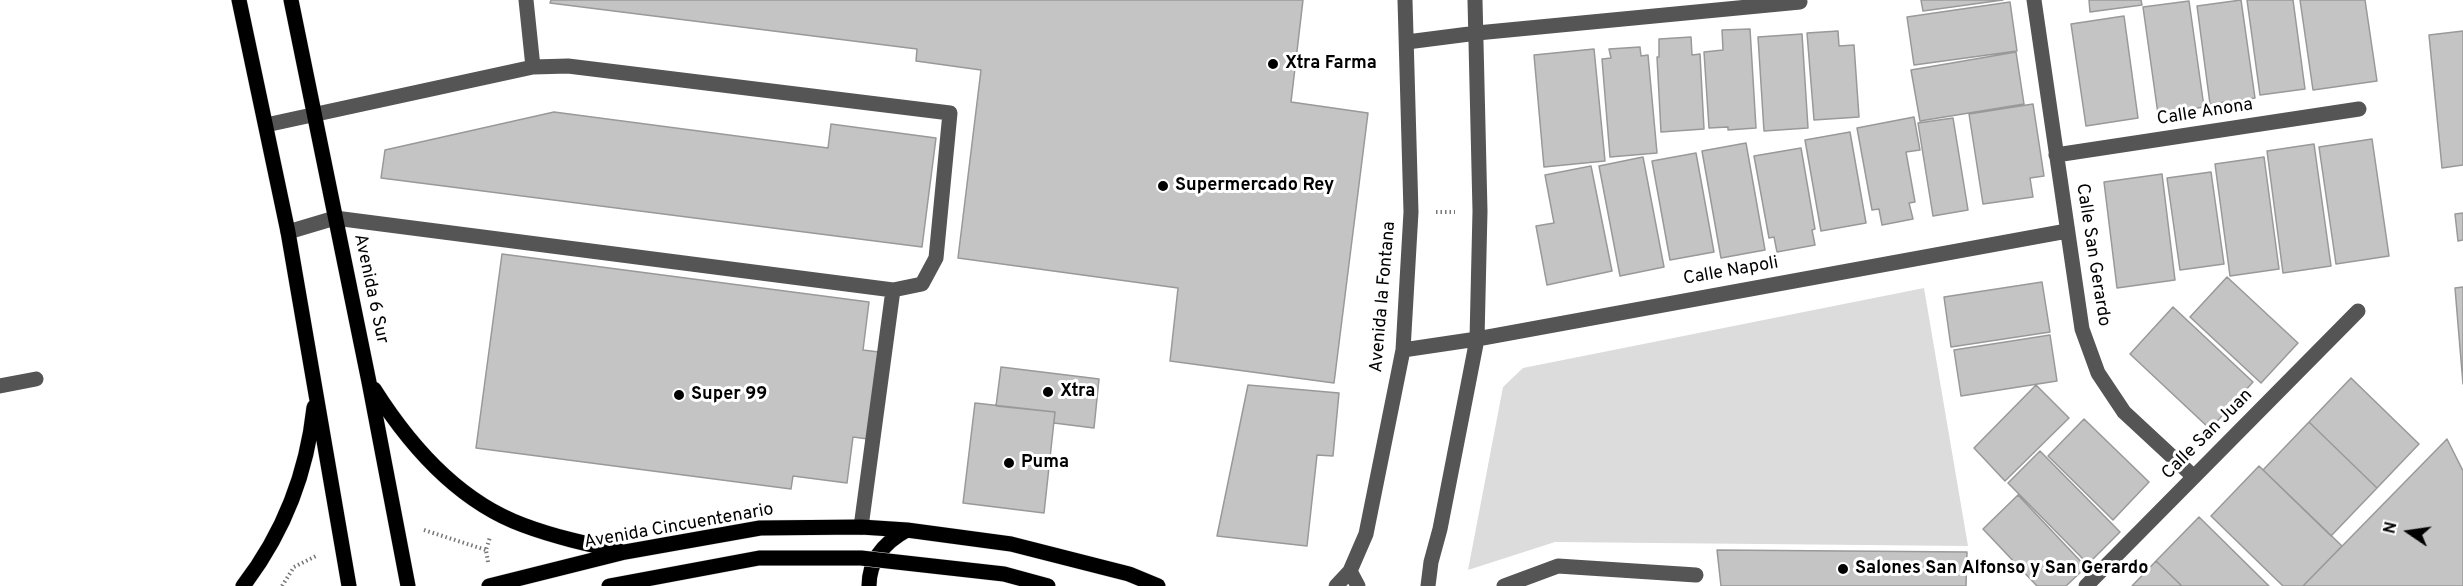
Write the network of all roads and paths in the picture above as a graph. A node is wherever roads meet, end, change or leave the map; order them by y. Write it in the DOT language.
graph roads {
  1 [pos="239,0"];
  2 [pos="291,0"];
  3 [pos="526,0"];
  4 [pos="1405,0"];
  5 [pos="1475,0"];
  6 [pos="2034,0"];
  7 [pos="1800,2"];
  8 [pos="1477,33"];
  9 [pos="1407,42"];
  10 [pos="533,67"];
  11 [pos="2359,109"];
  12 [pos="314,114"];
  13 [pos="266,125"];
  14 [pos="2056,156"];
  15 [pos="1480,211"];
  16 [pos="1411,212"];
  17 [pos="335,218"];
  18 [pos="2067,231"];
  19 [pos="288,232"];
  20 [pos="893,290"];
  21 [pos="2358,311"];
  22 [pos="1478,339"];
  23 [pos="1403,350"];
  24 [pos="36,379"];
  25 [pos="369,382"];
  26 [pos="0,386"];
  27 [pos="315,392"];
  28 [pos="2194,477"];
  29 [pos="498,514"];
  30 [pos="861,527"];
  31 [pos="397,530"];
  32 [pos="907,530"];
  33 [pos="486,550"];
  34 [pos="625,552"];
  35 [pos="294,567"];
  36 [pos="1350,571"];
  37 [pos="1696,575"];
  38 [pos="243,586"];
  39 [pos="282,586"];
  40 [pos="350,586"];
  41 [pos="408,586"];
  42 [pos="491,586"];
  43 [pos="609,586"];
  44 [pos="869,586"];
  45 [pos="1048,586"];
  46 [pos="1158,586"];
  47 [pos="1336,586"];
  48 [pos="1358,586"];
  49 [pos="1428,586"];
  50 [pos="1504,586"];
  51 [pos="2086,586"];
  1 -- 13 [label="main road"];
  2 -- 12 [label="main road, Avenida 6 Sur"];
  3 -- 10 [label="street"];
  4 -- 9 [label="street, Avenida la Fontana"];
  5 -- 8 [label="street"];
  6 -- 14 [label="street, Calle San Gerardo"];
  7 -- 8 [label="street"];
  8 -- 9 [label="street"];
  8 -- 15 [label="street"];
  9 -- 16 [label="street, Avenida la Fontana"];
  10 -- 12 [label="street"];
  10 -- 20 [label="street"];
  11 -- 14 [label="street, Calle Anona"];
  12 -- 13 [label="street"];
  12 -- 17 [label="main road, Avenida 6 Sur"];
  13 -- 19 [label="main road"];
  14 -- 18 [label="street, Calle San Gerardo"];
  15 -- 16 [label="path"];
  15 -- 22 [label="street"];
  16 -- 23 [label="street, Avenida la Fontana"];
  17 -- 19 [label="street"];
  17 -- 20 [label="street"];
  17 -- 25 [label="main road, Avenida 6 Sur"];
  18 -- 22 [label="street, Calle Napoli"];
  18 -- 28 [label="street, Calle San Gerardo"];
  19 -- 27 [label="main road"];
  20 -- 30 [label="street"];
  21 -- 28 [label="street, Calle San Juan"];
  22 -- 23 [label="street, Calle Napoli"];
  22 -- 49 [label="street"];
  23 -- 36 [label="street, Avenida la Fontana"];
  24 -- 26 [label="street"];
  25 -- 29 [label="main road"];
  25 -- 31 [label="main road, Avenida 6 Sur"];
  27 -- 38 [label="main road"];
  27 -- 40 [label="main road"];
  28 -- 51 [label="street, Calle San Juan"];
  29 -- 33 [label="path"];
  29 -- 34 [label="main road"];
  30 -- 32 [label="main road, Avenida Cincuentenario"];
  30 -- 34 [label="main road, Avenida Cincuentenario"];
  31 -- 33 [label="path"];
  31 -- 41 [label="main road, Avenida 6 Sur"];
  32 -- 44 [label="main road"];
  32 -- 46 [label="main road, Avenida Cincuentenario"];
  33 -- 42 [label="path"];
  34 -- 42 [label="main road, Avenida Cincuentenario"];
  35 -- 39 [label="path"];
  36 -- 47 [label="street, Avenida la Fontana"];
  36 -- 48 [label="street"];
  37 -- 50 [label="street"];
  43 -- 45 [label="main road, bridge"];
}
